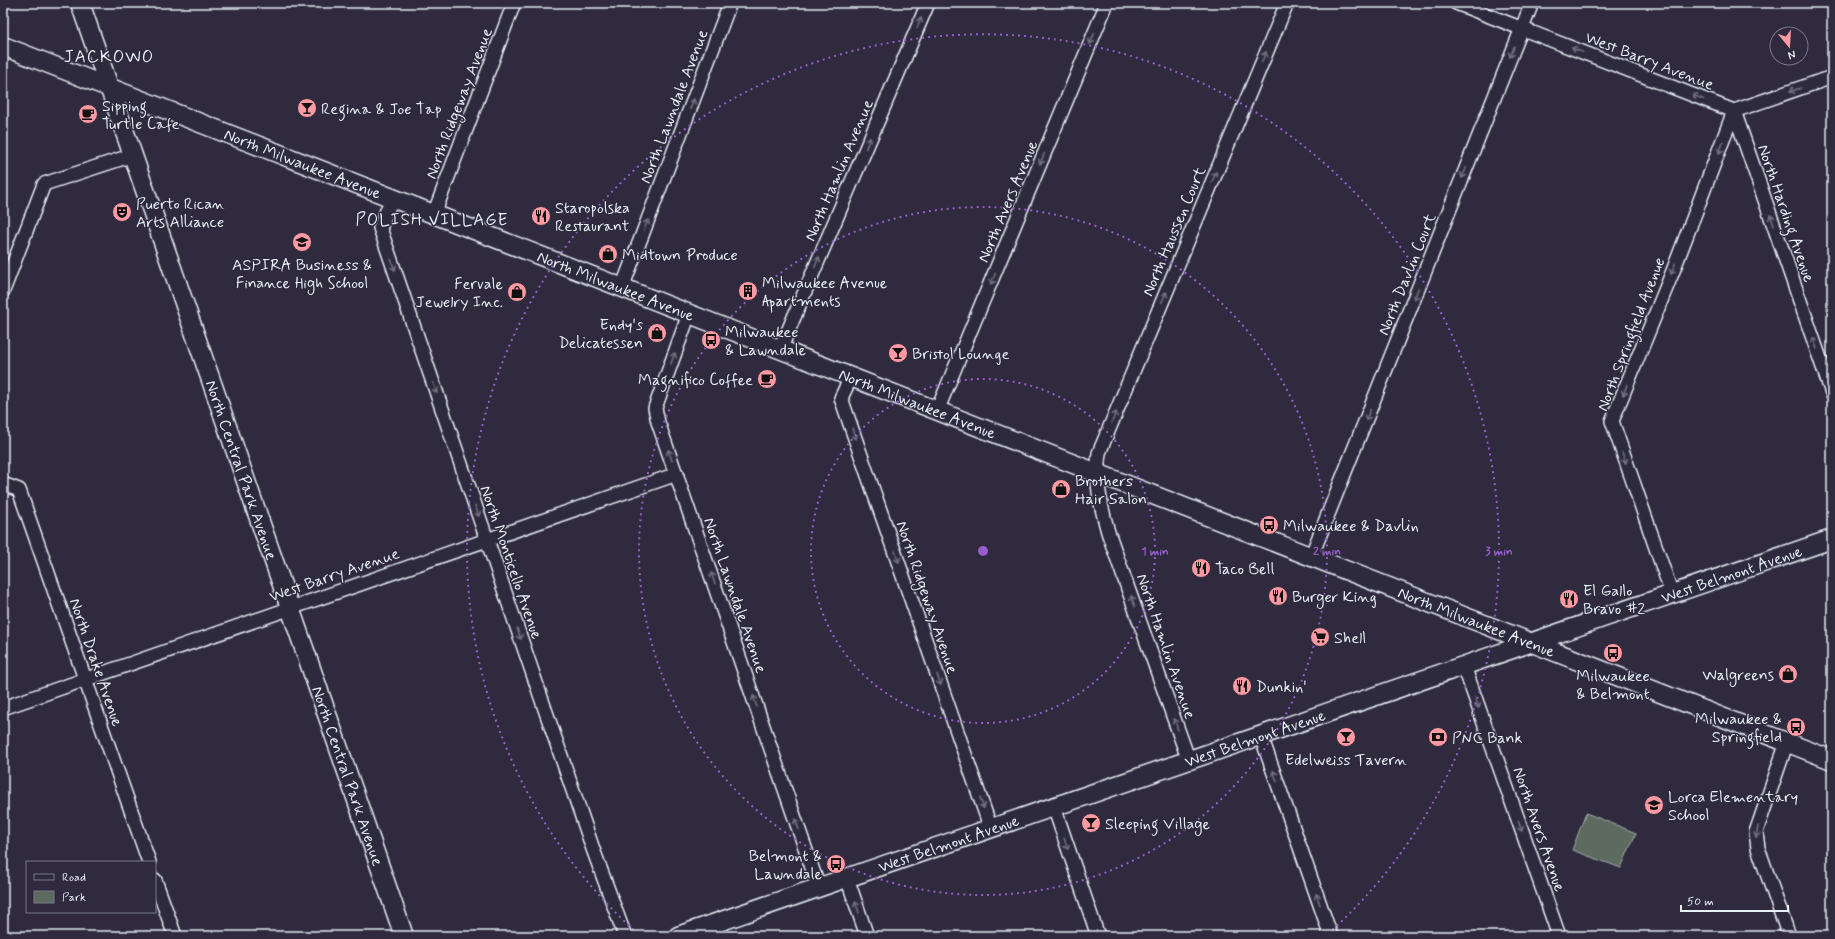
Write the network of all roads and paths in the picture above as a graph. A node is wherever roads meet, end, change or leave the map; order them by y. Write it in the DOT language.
graph roads {
  1 [pos="80,3"];
  2 [pos="514,3"];
  3 [pos="730,3"];
  4 [pos="928,3"];
  5 [pos="1107,3"];
  6 [pos="1287,3"];
  7 [pos="1456,3"];
  8 [pos="1532,3"];
  9 [pos="1522,29"];
  10 [pos="3,46"];
  11 [pos="1832,77"];
  12 [pos="110,88"];
  13 [pos="1734,111"];
  14 [pos="133,155"];
  15 [pos="392,198"];
  16 [pos="434,214"];
  17 [pos="622,288"];
  18 [pos="3,291"];
  19 [pos="688,314"];
  20 [pos="780,350"];
  21 [pos="851,377"];
  22 [pos="1832,393"];
  23 [pos="938,411"];
  24 [pos="1096,473"];
  25 [pos="677,474"];
  26 [pos="3,484"];
  27 [pos="1832,539"];
  28 [pos="487,540"];
  29 [pos="1311,557"];
  30 [pos="1672,594"];
  31 [pos="291,607"];
  32 [pos="1532,643"];
  33 [pos="1464,666"];
  34 [pos="85,679"];
  35 [pos="3,708"];
  36 [pos="1261,736"];
  37 [pos="1787,742"];
  38 [pos="1832,760"];
  39 [pos="1189,761"];
  40 [pos="1054,807"];
  41 [pos="991,828"];
  42 [pos="149,861"];
  43 [pos="846,878"];
  44 [pos="156,883"];
  45 [pos="818,888"];
  46 [pos="175,936"];
  47 [pos="404,936"];
  48 [pos="625,936"];
  49 [pos="678,936"];
  50 [pos="867,936"];
  51 [pos="1098,936"];
  52 [pos="1331,936"];
  53 [pos="1559,936"];
  54 [pos="1789,936"];
  1 -- 12 [label="main road, North Central Park Avenue"];
  2 -- 16 [label="street, North Ridgeway Avenue"];
  17 -- 3 [label="street, North Lawndale Avenue, one-way"];
  20 -- 4 [label="street, North Hamlin Avenue, one-way"];
  5 -- 23 [label="street, North Avers Avenue, one-way"];
  24 -- 6 [label="street, North Haussen Court, one-way"];
  7 -- 9 [label="street, West Barry Avenue"];
  8 -- 9 [label="street, North Davlin Court"];
  13 -- 9 [label="street, West Barry Avenue, one-way"];
  9 -- 29 [label="street, North Davlin Court, one-way"];
  10 -- 12 [label="main road, North Milwaukee Avenue"];
  11 -- 13 [label="street, one-way"];
  12 -- 14 [label="main road, North Central Park Avenue"];
  12 -- 15 [label="main road, North Milwaukee Avenue"];
  22 -- 13 [label="street, North Harding Avenue, one-way"];
  13 -- 30 [label="street, North Springfield Avenue, one-way"];
  14 -- 18 [label="street"];
  14 -- 31 [label="main road, North Central Park Avenue"];
  15 -- 16 [label="main road, North Milwaukee Avenue"];
  15 -- 28 [label="street, North Monticello Avenue, one-way"];
  16 -- 17 [label="main road, North Milwaukee Avenue"];
  17 -- 19 [label="main road, North Milwaukee Avenue"];
  19 -- 20 [label="main road, North Milwaukee Avenue"];
  25 -- 19 [label="street, North Lawndale Avenue, one-way"];
  20 -- 21 [label="main road, North Milwaukee Avenue"];
  21 -- 23 [label="main road, North Milwaukee Avenue"];
  21 -- 41 [label="street, North Ridgeway Avenue, one-way"];
  23 -- 24 [label="main road, North Milwaukee Avenue"];
  24 -- 29 [label="main road, North Milwaukee Avenue"];
  39 -- 24 [label="street, North Hamlin Avenue, one-way"];
  25 -- 28 [label="street, West Barry Avenue"];
  45 -- 25 [label="street, North Lawndale Avenue, one-way"];
  26 -- 34 [label="street, North Drake Avenue"];
  27 -- 30 [label="main road, West Belmont Avenue"];
  28 -- 31 [label="street, West Barry Avenue"];
  28 -- 48 [label="street, North Monticello Avenue, one-way"];
  29 -- 32 [label="main road, North Milwaukee Avenue"];
  30 -- 32 [label="main road, West Belmont Avenue"];
  31 -- 34 [label="street, West Barry Avenue"];
  31 -- 47 [label="main road, North Central Park Avenue"];
  32 -- 33 [label="main road, West Belmont Avenue"];
  32 -- 37 [label="main road, North Milwaukee Avenue"];
  33 -- 36 [label="main road, West Belmont Avenue"];
  33 -- 53 [label="street, North Avers Avenue, one-way"];
  34 -- 35 [label="street, West Barry Avenue"];
  34 -- 42 [label="street, North Drake Avenue"];
  36 -- 39 [label="main road, West Belmont Avenue"];
  52 -- 36 [label="street, one-way"];
  37 -- 38 [label="main road, North Milwaukee Avenue"];
  37 -- 54 [label="street, one-way"];
  39 -- 40 [label="main road, West Belmont Avenue"];
  40 -- 41 [label="main road, West Belmont Avenue"];
  40 -- 51 [label="street, one-way"];
  41 -- 43 [label="main road, West Belmont Avenue"];
  43 -- 45 [label="main road, West Belmont Avenue"];
  50 -- 43 [label="street, one-way"];
  44 -- 46 [label="street"];
  45 -- 49 [label="main road, West Belmont Avenue"];
}
